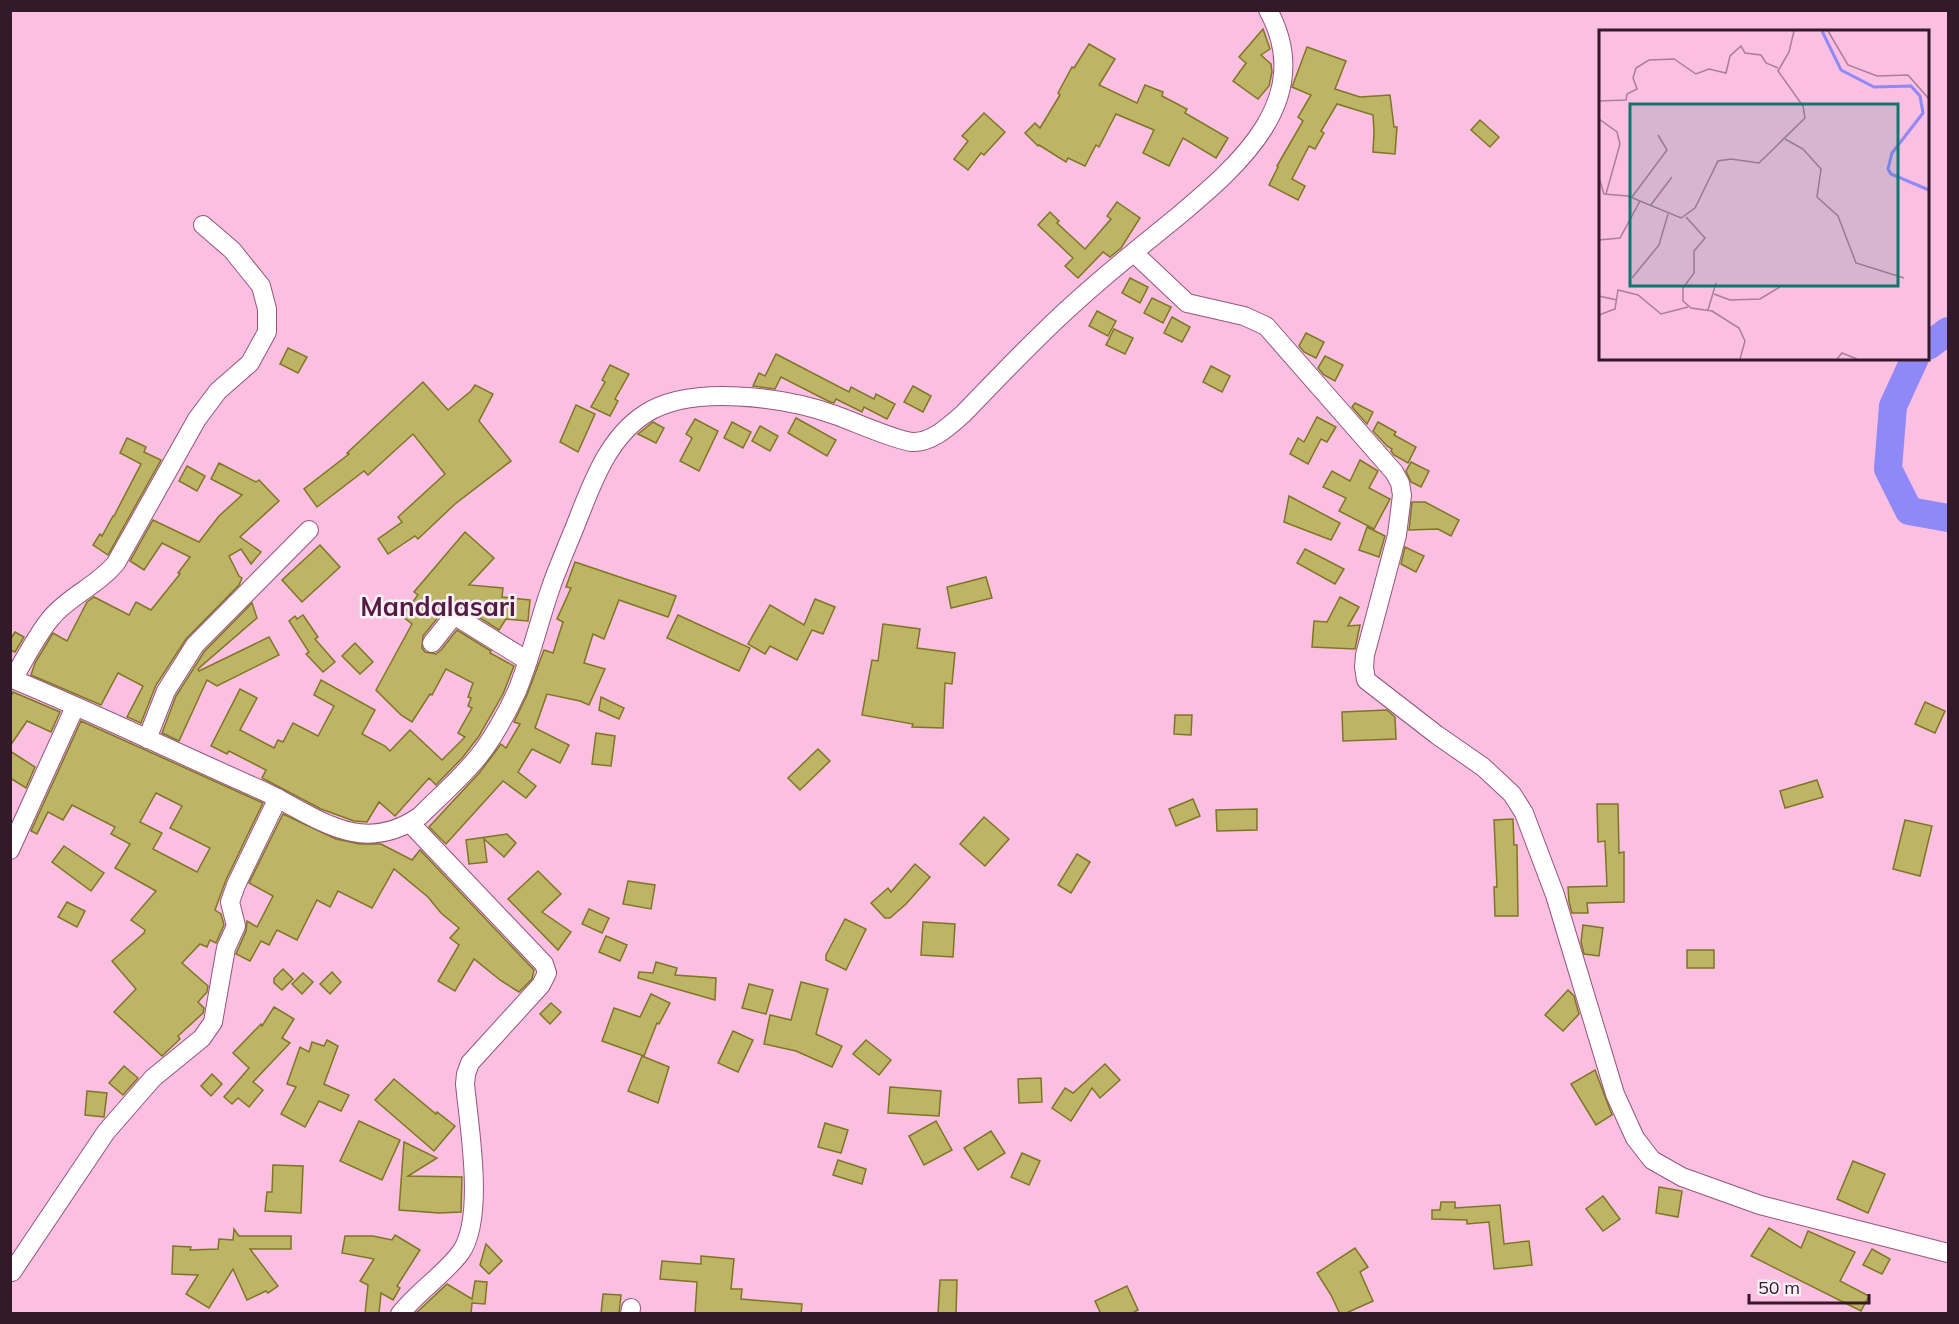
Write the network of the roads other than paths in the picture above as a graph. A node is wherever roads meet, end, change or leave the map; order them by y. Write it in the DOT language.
graph roads {
  1 [pos="1268,10"];
  2 [pos="203,225"];
  3 [pos="1134,252"];
  4 [pos="309,530"];
  5 [pos="432,643"];
  6 [pos="528,661"];
  7 [pos="12,679"];
  8 [pos="75,707"];
  9 [pos="147,739"];
  10 [pos="278,798"];
  11 [pos="410,823"];
  12 [pos="10,850"];
  13 [pos="1948,1253"];
  14 [pos="12,1272"];
  15 [pos="400,1314"];
  1 -- 3 [label="street"];
  2 -- 7 [label="street"];
  3 -- 6 [label="street"];
  3 -- 13 [label="street"];
  4 -- 9 [label="street"];
  5 -- 6 [label="street"];
  6 -- 11 [label="street"];
  7 -- 8 [label="street"];
  8 -- 9 [label="street"];
  8 -- 12 [label="street"];
  9 -- 10 [label="street"];
  10 -- 11 [label="street"];
  10 -- 14 [label="street"];
  11 -- 15 [label="street"];
}
